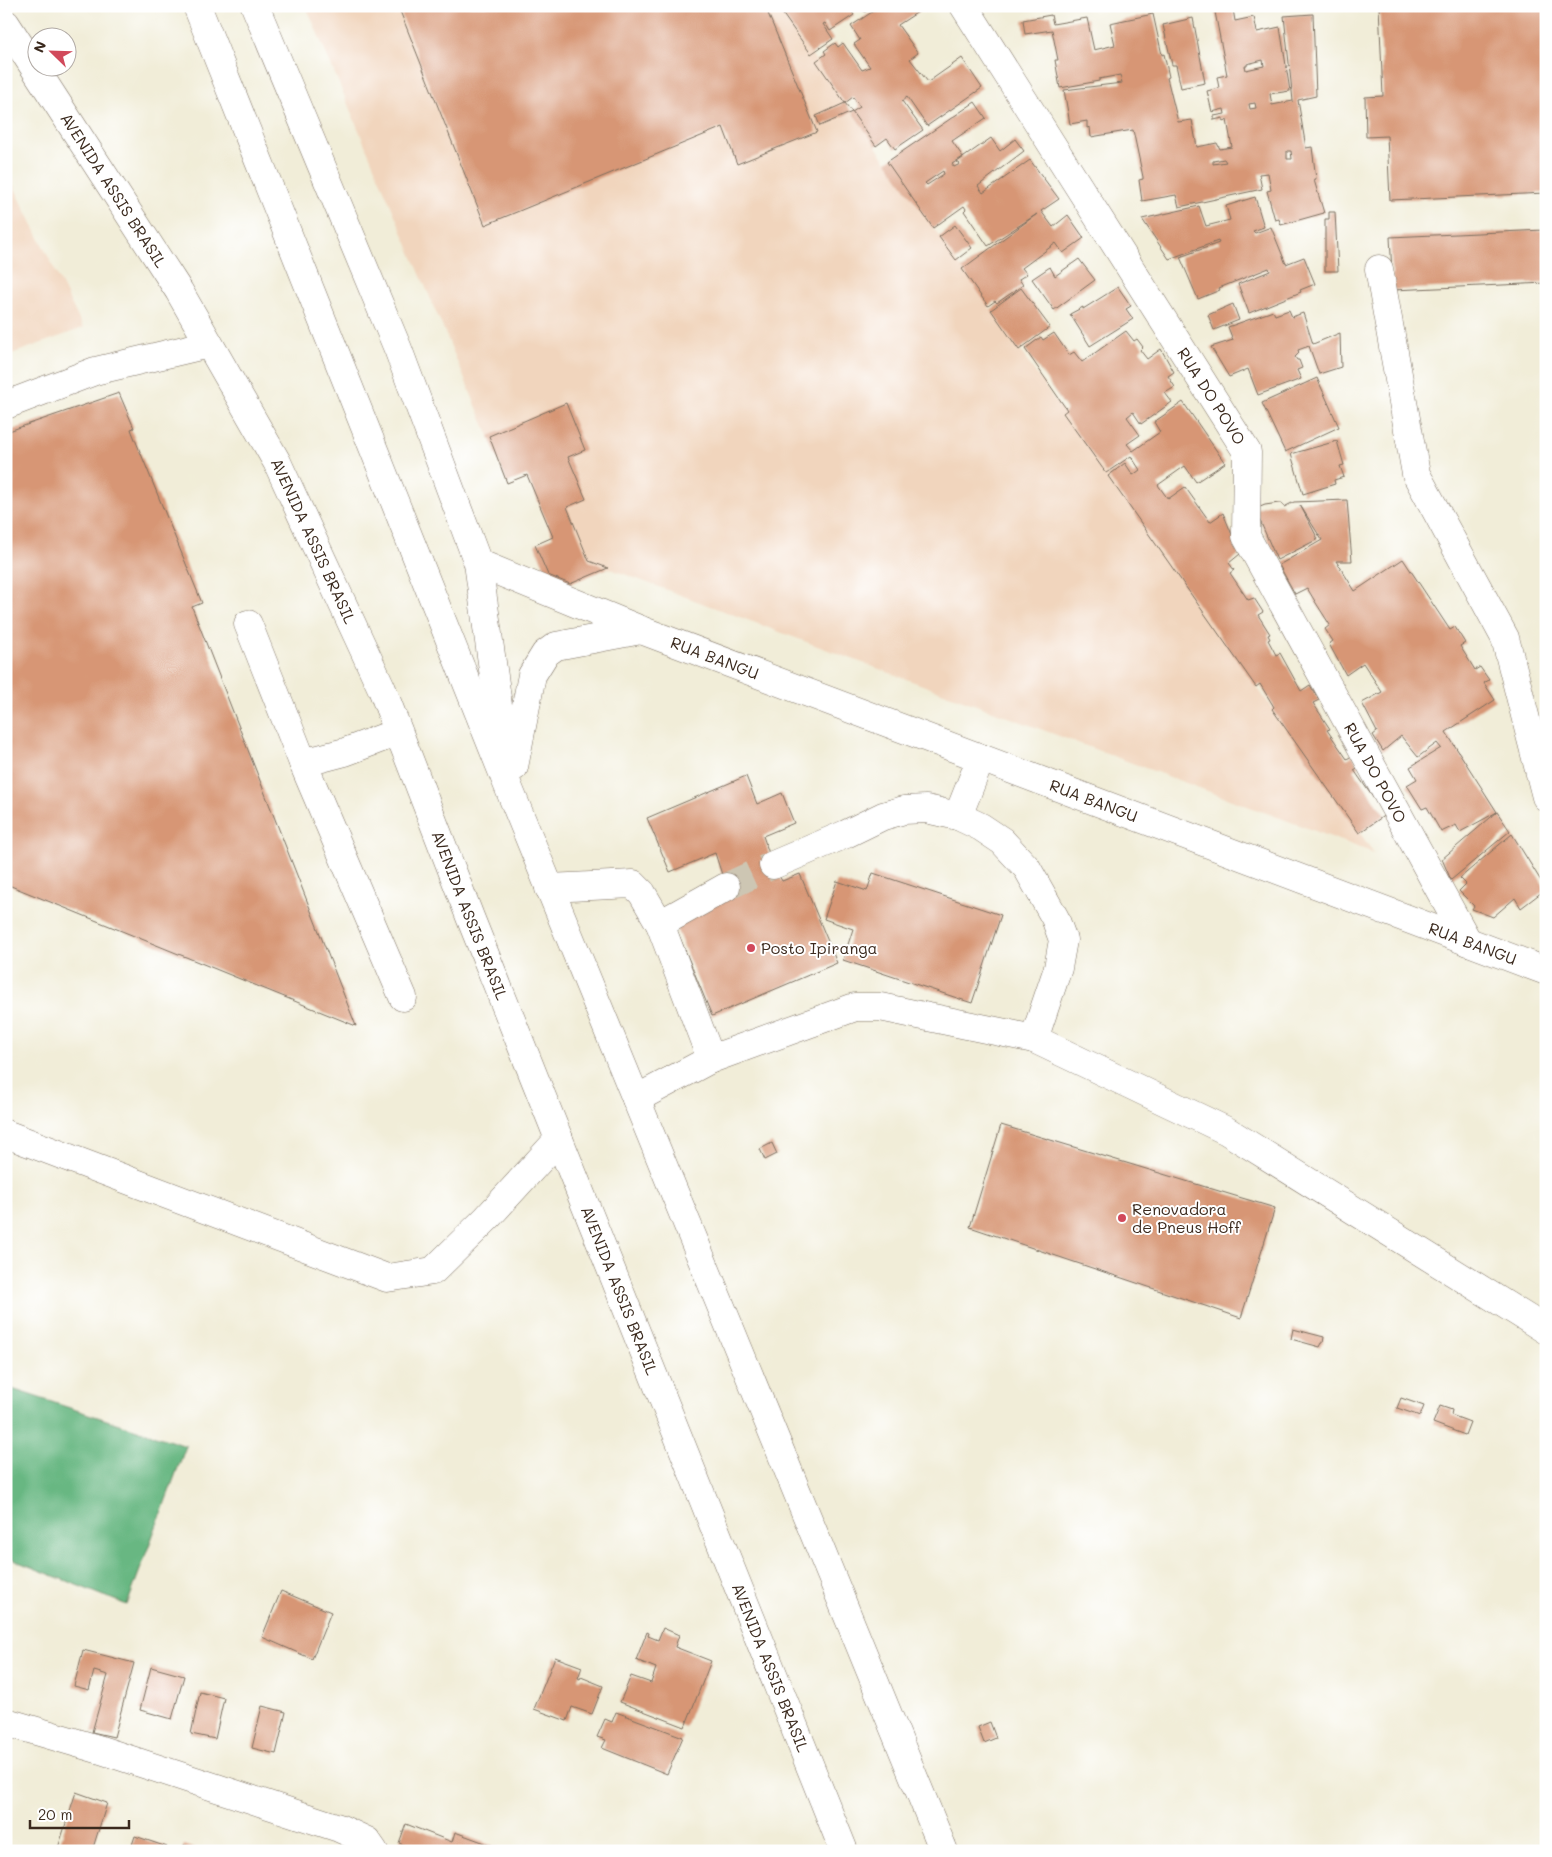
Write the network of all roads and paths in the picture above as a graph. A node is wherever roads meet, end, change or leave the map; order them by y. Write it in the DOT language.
graph roads {
  1 [pos="197,6"];
  2 [pos="255,6"];
  3 [pos="964,6"];
  4 [pos="6,24"];
  5 [pos="1379,269"];
  6 [pos="209,344"];
  7 [pos="6,405"];
  8 [pos="478,563"];
  9 [pos="248,624"];
  10 [pos="641,630"];
  11 [pos="398,732"];
  12 [pos="981,758"];
  13 [pos="302,763"];
  14 [pos="510,791"];
  15 [pos="1546,797"];
  16 [pos="958,816"];
  17 [pos="774,866"];
  18 [pos="726,887"];
  19 [pos="549,888"];
  20 [pos="660,924"];
  21 [pos="1468,942"];
  22 [pos="1546,971"];
  23 [pos="404,997"];
  24 [pos="1034,1038"];
  25 [pos="711,1058"];
  26 [pos="636,1099"];
  27 [pos="6,1134"];
  28 [pos="559,1139"];
  29 [pos="1546,1330"];
  30 [pos="6,1722"];
  31 [pos="374,1851"];
  32 [pos="844,1851"];
  33 [pos="944,1851"];
  1 -- 14 [label="main road"];
  2 -- 8 [label="main road"];
  3 -- 21 [label="main road, RUA DO POVO"];
  4 -- 6 [label="main road, AVENIDA ASSIS BRASIL"];
  5 -- 15 [label="main road"];
  6 -- 7 [label="main road"];
  6 -- 11 [label="main road, AVENIDA ASSIS BRASIL"];
  8 -- 10 [label="main road, RUA BANGU"];
  8 -- 14 [label="main road"];
  9 -- 13 [label="main road"];
  10 -- 12 [label="main road, RUA BANGU"];
  10 -- 14 [label="main road"];
  11 -- 13 [label="main road"];
  11 -- 28 [label="main road, AVENIDA ASSIS BRASIL"];
  12 -- 16 [label="main road"];
  12 -- 21 [label="main road, RUA BANGU"];
  13 -- 23 [label="main road"];
  14 -- 19 [label="main road"];
  16 -- 17 [label="main road"];
  16 -- 24 [label="main road"];
  18 -- 20 [label="main road"];
  19 -- 20 [label="main road"];
  19 -- 26 [label="main road"];
  20 -- 25 [label="main road"];
  21 -- 22 [label="main road, RUA BANGU"];
  24 -- 25 [label="main road"];
  24 -- 29 [label="main road"];
  25 -- 26 [label="main road"];
  26 -- 33 [label="main road"];
  27 -- 28 [label="main road"];
  28 -- 32 [label="main road, AVENIDA ASSIS BRASIL"];
  30 -- 31 [label="main road"];
}
